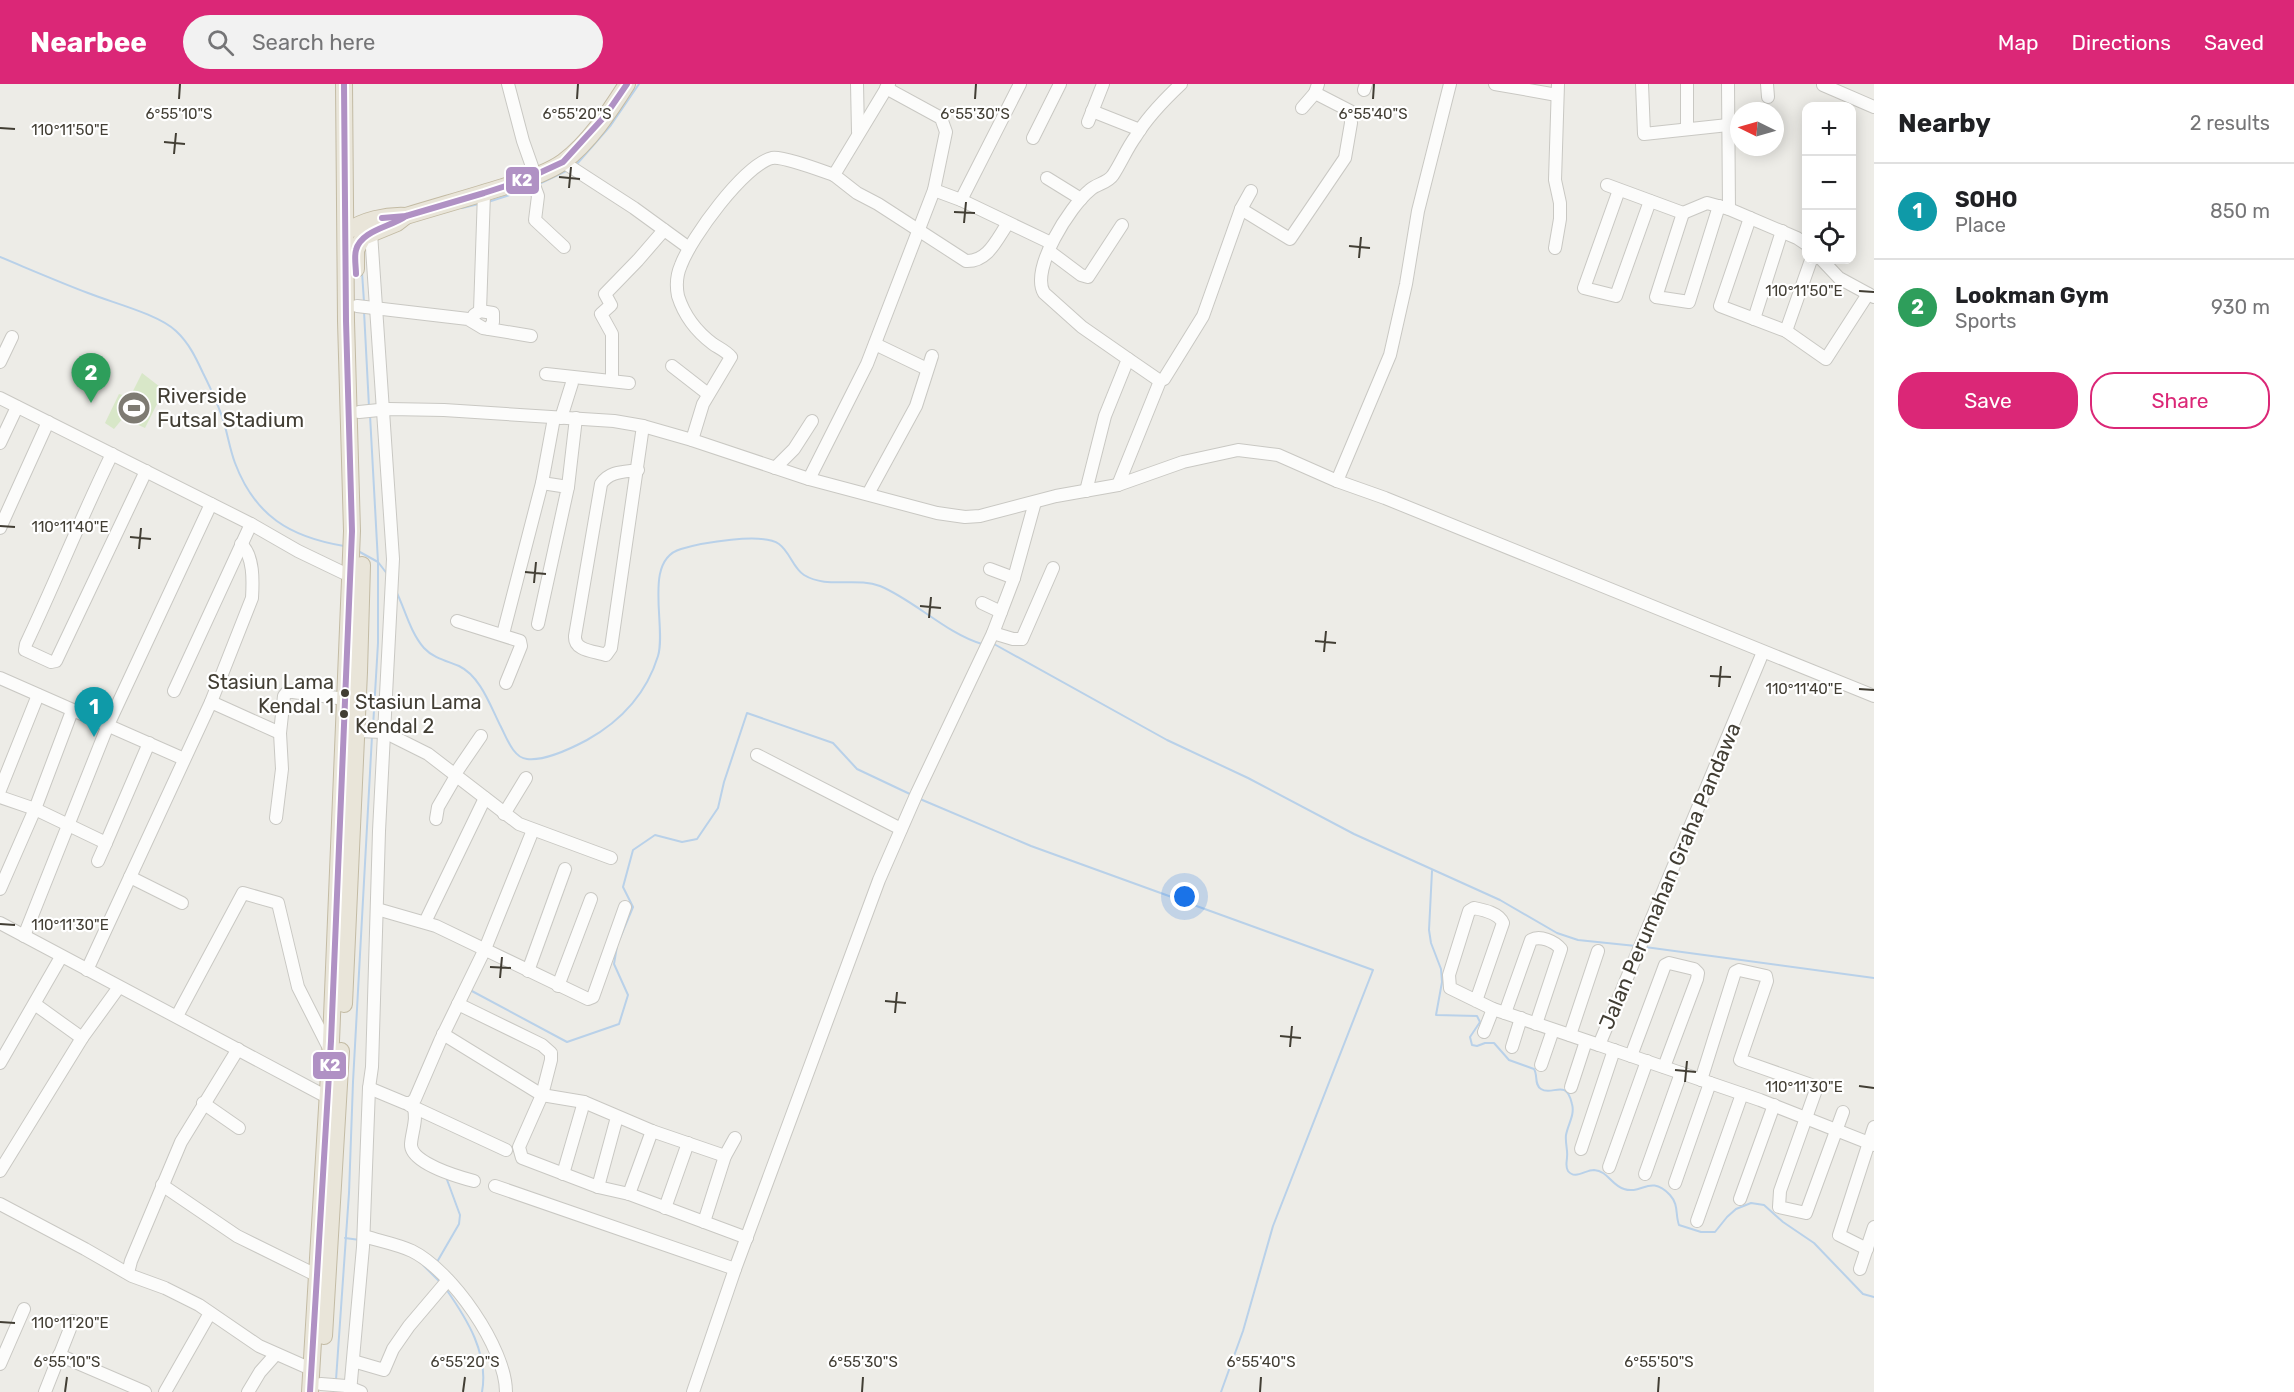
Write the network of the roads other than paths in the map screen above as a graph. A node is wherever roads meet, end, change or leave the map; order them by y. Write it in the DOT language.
graph roads {
  1 [pos="344,84"];
  2 [pos="508,84"];
  3 [pos="627,84"];
  4 [pos="857,84"];
  5 [pos="1020,84"];
  6 [pos="1060,84"];
  7 [pos="1103,84"];
  8 [pos="1181,84"];
  9 [pos="1450,84"];
  10 [pos="1495,84"];
  11 [pos="1642,84"];
  12 [pos="1687,84"];
  13 [pos="1728,84"];
  14 [pos="1767,84"];
  15 [pos="1823,85"];
  16 [pos="888,86"];
  17 [pos="1316,88"];
  18 [pos="1558,90"];
  19 [pos="1849,90"];
  20 [pos="1768,97"];
  21 [pos="1874,107"];
  22 [pos="1302,108"];
  23 [pos="1728,124"];
  24 [pos="1687,129"];
  25 [pos="1140,130"];
  26 [pos="858,133"];
  27 [pos="1033,138"];
  28 [pos="570,165"];
  29 [pos="834,175"];
  30 [pos="533,178"];
  31 [pos="1047,178"];
  32 [pos="934,190"];
  33 [pos="1251,191"];
  34 [pos="1081,199"];
  35 [pos="484,200"];
  36 [pos="961,200"];
  37 [pos="1650,201"];
  38 [pos="1724,207"];
  39 [pos="1241,209"];
  40 [pos="1683,213"];
  41 [pos="406,216"];
  42 [pos="1750,218"];
  43 [pos="1008,223"];
  44 [pos="1122,225"];
  45 [pos="664,230"];
  46 [pos="918,230"];
  47 [pos="1782,231"];
  48 [pos="346,232"];
  49 [pos="370,233"];
  50 [pos="1802,242"];
  51 [pos="564,247"];
  52 [pos="1050,247"];
  53 [pos="689,248"];
  54 [pos="1555,248"];
  55 [pos="1810,264"];
  56 [pos="1826,264"];
  57 [pos="1871,296"];
  58 [pos="366,307"];
  59 [pos="480,311"];
  60 [pos="468,319"];
  61 [pos="1754,319"];
  62 [pos="489,329"];
  63 [pos="1786,331"];
  64 [pos="531,336"];
  65 [pos="12,337"];
  66 [pos="875,344"];
  67 [pos="932,356"];
  68 [pos="1128,360"];
  69 [pos="0,362"];
  70 [pos="672,366"];
  71 [pos="927,369"];
  72 [pos="546,374"];
  73 [pos="612,380"];
  74 [pos="1160,381"];
  75 [pos="572,383"];
  76 [pos="628,383"];
  77 [pos="708,394"];
  78 [pos="0,398"];
  79 [pos="17,407"];
  80 [pos="370,411"];
  81 [pos="558,418"];
  82 [pos="576,418"];
  83 [pos="812,421"];
  84 [pos="48,422"];
  85 [pos="643,426"];
  86 [pos="692,440"];
  87 [pos="0,442"];
  88 [pos="112,454"];
  89 [pos="775,468"];
  90 [pos="638,470"];
  91 [pos="146,471"];
  92 [pos="809,479"];
  93 [pos="1337,481"];
  94 [pos="542,483"];
  95 [pos="1118,485"];
  96 [pos="568,488"];
  97 [pos="1086,491"];
  98 [pos="868,494"];
  99 [pos="1035,502"];
  100 [pos="211,504"];
  101 [pos="251,524"];
  102 [pos="0,528"];
  103 [pos="357,535"];
  104 [pos="241,544"];
  105 [pos="1053,568"];
  106 [pos="990,569"];
  107 [pos="354,571"];
  108 [pos="1014,578"];
  109 [pos="982,603"];
  110 [pos="1001,612"];
  111 [pos="457,621"];
  112 [pos="538,624"];
  113 [pos="503,634"];
  114 [pos="989,641"];
  115 [pos="1763,652"];
  116 [pos="506,682"];
  117 [pos="2,684"];
  118 [pos="174,691"];
  119 [pos="38,695"];
  120 [pos="1874,696"];
  121 [pos="345,699"];
  122 [pos="211,702"];
  123 [pos="72,711"];
  124 [pos="108,725"];
  125 [pos="359,731"];
  126 [pos="382,732"];
  127 [pos="280,733"];
  128 [pos="481,736"];
  129 [pos="148,743"];
  130 [pos="757,755"];
  131 [pos="184,759"];
  132 [pos="456,775"];
  133 [pos="526,778"];
  134 [pos="0,790"];
  135 [pos="0,797"];
  136 [pos="485,798"];
  137 [pos="35,809"];
  138 [pos="504,814"];
  139 [pos="276,818"];
  140 [pos="436,819"];
  141 [pos="70,826"];
  142 [pos="533,830"];
  143 [pos="901,830"];
  144 [pos="106,843"];
  145 [pos="611,858"];
  146 [pos="98,861"];
  147 [pos="565,869"];
  148 [pos="130,877"];
  149 [pos="0,889"];
  150 [pos="591,899"];
  151 [pos="183,903"];
  152 [pos="625,907"];
  153 [pos="377,909"];
  154 [pos="425,922"];
  155 [pos="1,926"];
  156 [pos="24,936"];
  157 [pos="485,949"];
  158 [pos="1598,951"];
  159 [pos="61,957"];
  160 [pos="87,970"];
  161 [pos="528,970"];
  162 [pos="558,986"];
  163 [pos="119,987"];
  164 [pos="1476,1001"];
  165 [pos="458,1004"];
  166 [pos="36,1005"];
  167 [pos="1492,1009"];
  168 [pos="1505,1013"];
  169 [pos="177,1016"];
  170 [pos="1521,1018"];
  171 [pos="1536,1024"];
  172 [pos="1554,1030"];
  173 [pos="1484,1032"];
  174 [pos="443,1034"];
  175 [pos="1570,1035"];
  176 [pos="82,1038"];
  177 [pos="1586,1041"];
  178 [pos="1599,1044"];
  179 [pos="1512,1047"];
  180 [pos="238,1049"];
  181 [pos="330,1050"];
  182 [pos="1614,1050"];
  183 [pos="1631,1056"];
  184 [pos="1647,1061"];
  185 [pos="0,1063"];
  186 [pos="1541,1065"];
  187 [pos="1664,1067"];
  188 [pos="1681,1073"];
  189 [pos="1706,1081"];
  190 [pos="1571,1087"];
  191 [pos="369,1088"];
  192 [pos="1742,1094"];
  193 [pos="542,1095"];
  194 [pos="327,1097"];
  195 [pos="584,1102"];
  196 [pos="203,1103"];
  197 [pos="409,1105"];
  198 [pos="1774,1105"];
  199 [pos="1843,1112"];
  200 [pos="617,1117"];
  201 [pos="1807,1118"];
  202 [pos="1874,1127"];
  203 [pos="239,1128"];
  204 [pos="1836,1130"];
  205 [pos="652,1131"];
  206 [pos="735,1138"];
  207 [pos="688,1143"];
  208 [pos="1871,1144"];
  209 [pos="1581,1149"];
  210 [pos="506,1150"];
  211 [pos="725,1156"];
  212 [pos="1609,1167"];
  213 [pos="0,1171"];
  214 [pos="562,1174"];
  215 [pos="1645,1174"];
  216 [pos="474,1181"];
  217 [pos="1675,1184"];
  218 [pos="162,1185"];
  219 [pos="495,1186"];
  220 [pos="598,1187"];
  221 [pos="629,1194"];
  222 [pos="1740,1199"];
  223 [pos="0,1204"];
  224 [pos="665,1208"];
  225 [pos="1697,1221"];
  226 [pos="704,1222"];
  227 [pos="1874,1227"];
  228 [pos="747,1238"];
  229 [pos="363,1240"];
  230 [pos="1867,1249"];
  231 [pos="735,1269"];
  232 [pos="1860,1269"];
  233 [pos="128,1273"];
  234 [pos="316,1275"];
  235 [pos="444,1285"];
  236 [pos="24,1309"];
  237 [pos="210,1313"];
  238 [pos="73,1321"];
  239 [pos="276,1354"];
  240 [pos="59,1355"];
  241 [pos="353,1361"];
  242 [pos="0,1364"];
  243 [pos="311,1369"];
  244 [pos="320,1388"];
  245 [pos="352,1389"];
  246 [pos="45,1392"];
  247 [pos="145,1392"];
  248 [pos="165,1392"];
  249 [pos="248,1392"];
  250 [pos="506,1392"];
  251 [pos="693,1392"];
  1 -- 48 [label="highway"];
  2 -- 30 [label="street"];
  3 -- 28 [label="highway"];
  4 -- 26 [label="street"];
  5 -- 36 [label="street"];
  6 -- 27 [label="street"];
  7 -- 25 [label="street"];
  8 -- 25 [label="street"];
  9 -- 93 [label="street"];
  10 -- 18 [label="street"];
  11 -- 24 [label="street"];
  12 -- 24 [label="street"];
  13 -- 23 [label="street"];
  14 -- 20 [label="street"];
  15 -- 19 [label="street"];
  16 -- 26 [label="street"];
  16 -- 32 [label="street"];
  17 -- 22 [label="street"];
  17 -- 39 [label="street"];
  18 -- 54 [label="street"];
  19 -- 21 [label="street"];
  23 -- 24 [label="street"];
  23 -- 38 [label="street"];
  25 -- 34 [label="street"];
  26 -- 29 [label="street"];
  28 -- 30 [label="highway"];
  28 -- 45 [label="street"];
  29 -- 46 [label="street"];
  29 -- 53 [label="street"];
  30 -- 35 [label="highway"];
  30 -- 51 [label="street"];
  31 -- 34 [label="street"];
  32 -- 36 [label="street"];
  32 -- 46 [label="street"];
  33 -- 39 [label="street"];
  34 -- 52 [label="street"];
  35 -- 41 [label="highway"];
  35 -- 59 [label="street"];
  36 -- 43 [label="street"];
  37 -- 37 [label="street"];
  37 -- 40 [label="street"];
  38 -- 40 [label="street"];
  38 -- 40 [label="street"];
  38 -- 42 [label="street"];
  39 -- 74 [label="street"];
  41 -- 48 [label="highway"];
  41 -- 49 [label="highway"];
  42 -- 47 [label="street"];
  42 -- 61 [label="street"];
  43 -- 46 [label="street"];
  43 -- 52 [label="street"];
  44 -- 52 [label="street"];
  45 -- 53 [label="street"];
  45 -- 73 [label="street"];
  46 -- 66 [label="street"];
  47 -- 50 [label="street"];
  47 -- 61 [label="street"];
  48 -- 103 [label="highway"];
  49 -- 58 [label="street"];
  49 -- 58 [label="highway"];
  52 -- 68 [label="street"];
  53 -- 77 [label="street"];
  55 -- 63 [label="street"];
  56 -- 57 [label="street"];
  57 -- 63 [label="street"];
  58 -- 60 [label="street"];
  58 -- 80 [label="highway"];
  58 -- 80 [label="street"];
  59 -- 60 [label="street"];
  59 -- 62 [label="street"];
  60 -- 62 [label="street"];
  61 -- 63 [label="street"];
  62 -- 64 [label="street"];
  65 -- 69 [label="street"];
  66 -- 71 [label="street"];
  66 -- 92 [label="street"];
  67 -- 71 [label="street"];
  68 -- 74 [label="street"];
  68 -- 97 [label="street"];
  70 -- 77 [label="street"];
  71 -- 98 [label="street"];
  72 -- 73 [label="street"];
  73 -- 76 [label="street"];
  74 -- 95 [label="street"];
  75 -- 81 [label="street"];
  77 -- 86 [label="street"];
  78 -- 79 [label="street"];
  79 -- 84 [label="street"];
  79 -- 87 [label="street"];
  80 -- 81 [label="street"];
  80 -- 103 [label="highway"];
  80 -- 126 [label="street"];
  81 -- 82 [label="street"];
  81 -- 94 [label="street"];
  82 -- 85 [label="street"];
  82 -- 96 [label="street"];
  83 -- 89 [label="street"];
  84 -- 88 [label="street"];
  84 -- 102 [label="street"];
  85 -- 86 [label="street"];
  85 -- 90 [label="street"];
  86 -- 89 [label="street"];
  88 -- 91 [label="street"];
  88 -- 91 [label="street"];
  89 -- 92 [label="street"];
  90 -- 90 [label="street"];
  91 -- 100 [label="street"];
  92 -- 98 [label="street"];
  93 -- 95 [label="street"];
  93 -- 115 [label="street"];
  94 -- 96 [label="street"];
  94 -- 113 [label="street"];
  95 -- 97 [label="street"];
  96 -- 112 [label="street"];
  97 -- 99 [label="street"];
  98 -- 99 [label="street"];
  99 -- 108 [label="street"];
  100 -- 101 [label="street"];
  100 -- 124 [label="street"];
  101 -- 104 [label="street"];
  101 -- 107 [label="street"];
  103 -- 107 [label="highway"];
  104 -- 118 [label="street"];
  104 -- 122 [label="street"];
  105 -- 114 [label="street"];
  106 -- 108 [label="street"];
  107 -- 121 [label="highway"];
  107 -- 125 [label="highway"];
  108 -- 110 [label="street"];
  109 -- 110 [label="street"];
  110 -- 114 [label="street"];
  111 -- 113 [label="street"];
  113 -- 116 [label="street"];
  114 -- 143 [label="street"];
  115 -- 120 [label="street"];
  115 -- 178 [label="street, Jalan Perumahan Graha Pandawa"];
  117 -- 119 [label="street"];
  119 -- 123 [label="street"];
  119 -- 134 [label="street"];
  121 -- 127 [label="street"];
  121 -- 181 [label="highway"];
  122 -- 127 [label="street"];
  122 -- 131 [label="street"];
  123 -- 124 [label="street"];
  123 -- 137 [label="street"];
  124 -- 129 [label="street"];
  124 -- 141 [label="street"];
  125 -- 126 [label="street"];
  125 -- 244 [label="highway"];
  126 -- 132 [label="street"];
  126 -- 153 [label="street"];
  127 -- 139 [label="street"];
  128 -- 132 [label="street"];
  129 -- 131 [label="street"];
  129 -- 144 [label="street"];
  130 -- 143 [label="street"];
  131 -- 148 [label="street"];
  132 -- 136 [label="street"];
  132 -- 140 [label="street"];
  133 -- 138 [label="street"];
  135 -- 137 [label="street"];
  136 -- 138 [label="street"];
  136 -- 154 [label="street"];
  137 -- 141 [label="street"];
  137 -- 149 [label="street"];
  138 -- 142 [label="street"];
  141 -- 144 [label="street"];
  141 -- 156 [label="street"];
  142 -- 145 [label="street"];
  142 -- 157 [label="street"];
  143 -- 228 [label="street"];
  144 -- 146 [label="street"];
  147 -- 161 [label="street"];
  148 -- 151 [label="street"];
  148 -- 160 [label="street"];
  150 -- 162 [label="street"];
  152 -- 162 [label="street"];
  153 -- 154 [label="street"];
  153 -- 191 [label="street"];
  154 -- 157 [label="street"];
  155 -- 156 [label="street"];
  156 -- 159 [label="street"];
  157 -- 161 [label="street"];
  157 -- 165 [label="street"];
  158 -- 175 [label="street"];
  159 -- 160 [label="street"];
  159 -- 166 [label="street"];
  160 -- 163 [label="street"];
  161 -- 162 [label="street"];
  163 -- 169 [label="street"];
  163 -- 176 [label="street"];
  164 -- 164 [label="street, Jalan Perumahan Graha Pandawa"];
  164 -- 167 [label="street, Jalan Perumahan Graha Pandawa"];
  165 -- 174 [label="street"];
  165 -- 193 [label="street"];
  166 -- 176 [label="street"];
  166 -- 185 [label="street"];
  167 -- 168 [label="street, Jalan Perumahan Graha Pandawa"];
  167 -- 173 [label="street"];
  168 -- 170 [label="street, Jalan Perumahan Graha Pandawa"];
  168 -- 171 [label="street"];
  169 -- 180 [label="street"];
  169 -- 181 [label="street"];
  170 -- 171 [label="street, Jalan Perumahan Graha Pandawa"];
  170 -- 179 [label="street"];
  171 -- 172 [label="street, Jalan Perumahan Graha Pandawa"];
  172 -- 175 [label="street, Jalan Perumahan Graha Pandawa"];
  172 -- 186 [label="street"];
  174 -- 193 [label="street"];
  174 -- 197 [label="street"];
  175 -- 177 [label="street, Jalan Perumahan Graha Pandawa"];
  176 -- 213 [label="street"];
  177 -- 178 [label="street, Jalan Perumahan Graha Pandawa"];
  177 -- 190 [label="street"];
  178 -- 182 [label="street"];
  180 -- 194 [label="street"];
  180 -- 196 [label="street"];
  181 -- 194 [label="highway"];
  182 -- 183 [label="street"];
  182 -- 209 [label="street"];
  183 -- 184 [label="street"];
  183 -- 187 [label="street"];
  184 -- 187 [label="street"];
  184 -- 212 [label="street"];
  187 -- 188 [label="street"];
  188 -- 189 [label="street"];
  188 -- 215 [label="street"];
  189 -- 192 [label="street"];
  189 -- 201 [label="street"];
  189 -- 217 [label="street"];
  191 -- 197 [label="street"];
  191 -- 229 [label="street"];
  192 -- 198 [label="street"];
  192 -- 225 [label="street"];
  193 -- 195 [label="street"];
  193 -- 214 [label="street"];
  194 -- 234 [label="highway"];
  195 -- 200 [label="street"];
  195 -- 214 [label="street"];
  196 -- 203 [label="street"];
  196 -- 218 [label="street"];
  197 -- 210 [label="street"];
  197 -- 216 [label="street"];
  198 -- 201 [label="street"];
  198 -- 222 [label="street"];
  199 -- 204 [label="street"];
  200 -- 205 [label="street"];
  200 -- 220 [label="street"];
  201 -- 204 [label="street"];
  201 -- 204 [label="street"];
  202 -- 208 [label="street"];
  204 -- 208 [label="street"];
  205 -- 207 [label="street"];
  205 -- 221 [label="street"];
  206 -- 211 [label="street"];
  207 -- 211 [label="street"];
  207 -- 224 [label="street"];
  208 -- 230 [label="street"];
  211 -- 226 [label="street"];
  214 -- 220 [label="street"];
  218 -- 233 [label="street"];
  218 -- 234 [label="street"];
  219 -- 231 [label="street"];
  220 -- 221 [label="street"];
  221 -- 224 [label="street"];
  223 -- 233 [label="street"];
  224 -- 226 [label="street"];
  226 -- 228 [label="street"];
  227 -- 230 [label="street"];
  228 -- 231 [label="street"];
  229 -- 235 [label="street"];
  229 -- 241 [label="street"];
  230 -- 232 [label="street"];
  231 -- 251 [label="street"];
  233 -- 237 [label="street"];
  234 -- 243 [label="highway"];
  235 -- 241 [label="street"];
  235 -- 250 [label="street"];
  236 -- 242 [label="street"];
  237 -- 239 [label="street"];
  237 -- 248 [label="street"];
  238 -- 240 [label="street"];
  239 -- 243 [label="street"];
  239 -- 249 [label="street"];
  240 -- 246 [label="street"];
  240 -- 247 [label="street"];
  241 -- 245 [label="street"];
  243 -- 244 [label="highway"];
  244 -- 245 [label="street"];
}
